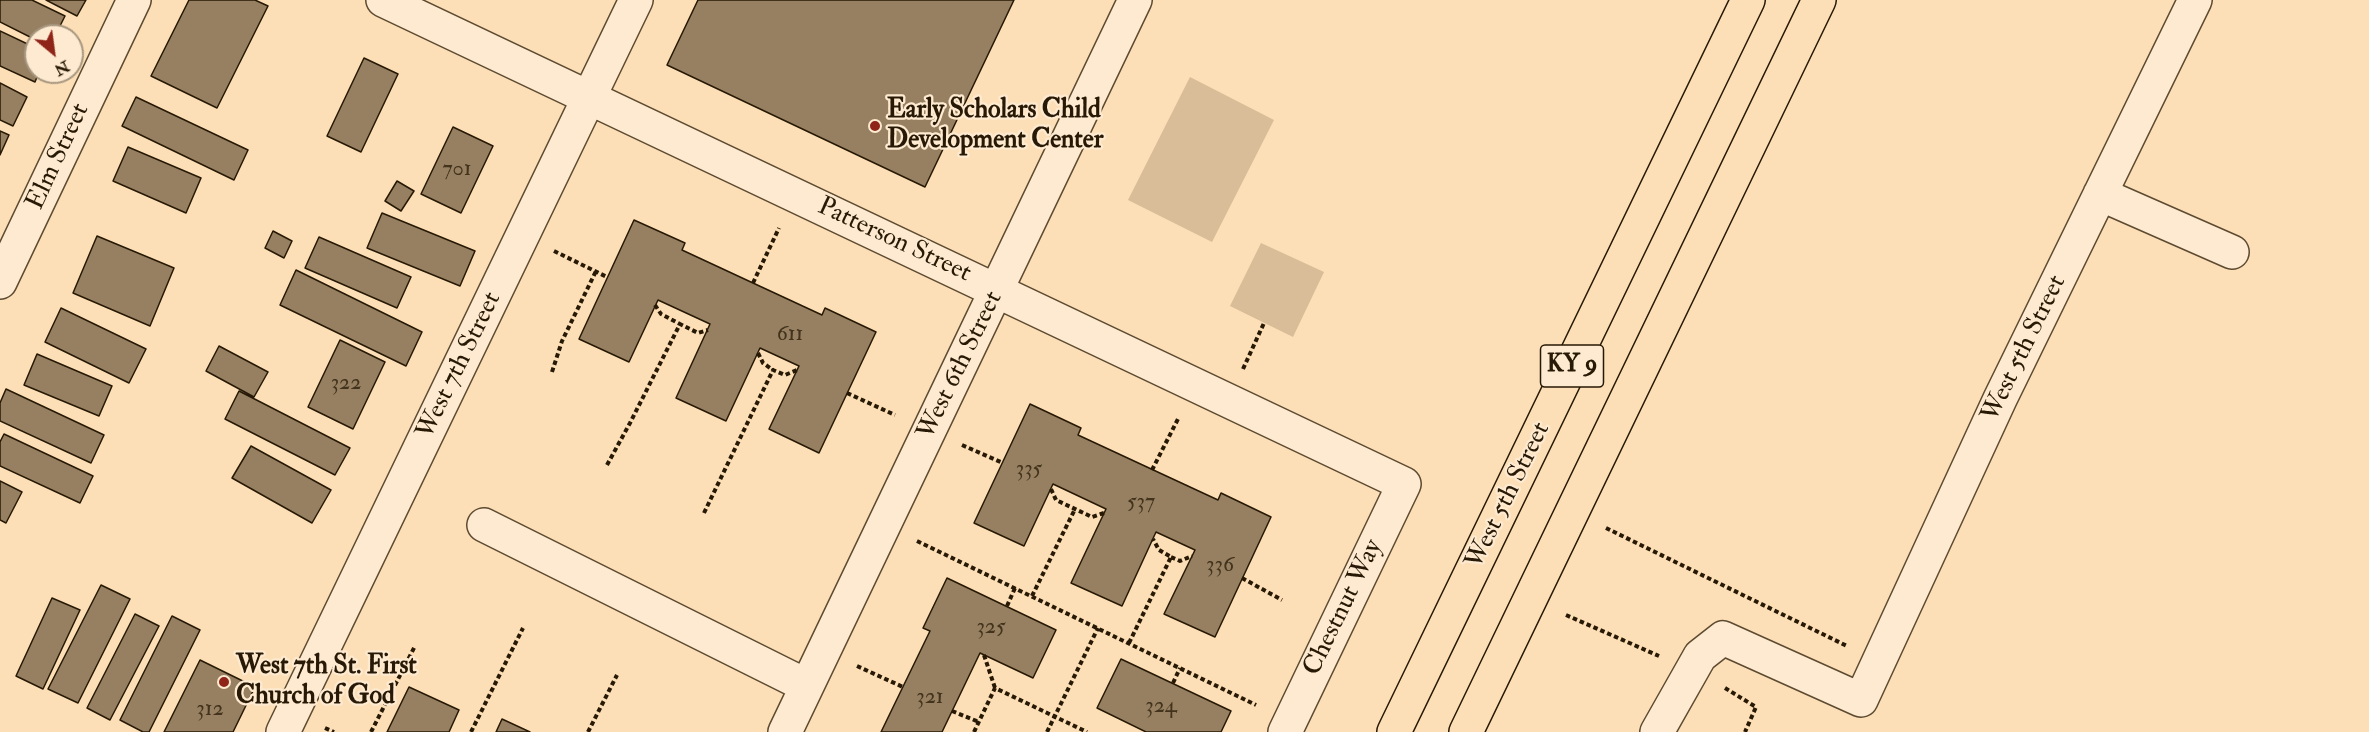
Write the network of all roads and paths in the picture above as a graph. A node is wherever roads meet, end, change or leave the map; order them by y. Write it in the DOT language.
graph roads {
  1 [pos="134,0"];
  2 [pos="383,0"];
  3 [pos="636,0"];
  4 [pos="1136,0"];
  5 [pos="1748,0"];
  6 [pos="1819,0"];
  7 [pos="2194,0"];
  8 [pos="590,98"];
  9 [pos="2100,194"];
  10 [pos="778,230"];
  11 [pos="551,250"];
  12 [pos="2232,252"];
  13 [pos="596,272"];
  14 [pos="607,277"];
  15 [pos="0,282"];
  16 [pos="753,283"];
  17 [pos="997,290"];
  18 [pos="655,305"];
  19 [pos="1264,323"];
  20 [pos="680,324"];
  21 [pos="708,330"];
  22 [pos="758,353"];
  23 [pos="773,370"];
  24 [pos="797,370"];
  25 [pos="552,372"];
  26 [pos="1242,372"];
  27 [pos="847,393"];
  28 [pos="885,410"];
  29 [pos="1180,416"];
  30 [pos="957,442"];
  31 [pos="1003,463"];
  32 [pos="607,465"];
  33 [pos="1152,470"];
  34 [pos="1404,484"];
  35 [pos="1051,489"];
  36 [pos="1075,508"];
  37 [pos="704,513"];
  38 [pos="1104,513"];
  39 [pos="484,525"];
  40 [pos="1601,525"];
  41 [pos="911,537"];
  42 [pos="1153,539"];
  43 [pos="1192,556"];
  44 [pos="1171,557"];
  45 [pos="1242,578"];
  46 [pos="1015,588"];
  47 [pos="1032,596"];
  48 [pos="1281,600"];
  49 [pos="1007,606"];
  50 [pos="1566,615"];
  51 [pos="523,628"];
  52 [pos="1098,628"];
  53 [pos="1129,643"];
  54 [pos="415,646"];
  55 [pos="984,655"];
  56 [pos="1662,657"];
  57 [pos="1878,661"];
  58 [pos="850,662"];
  59 [pos="1180,668"];
  60 [pos="617,675"];
  61 [pos="1173,683"];
  62 [pos="807,686"];
  63 [pos="1720,686"];
  64 [pos="903,687"];
  65 [pos="996,688"];
  66 [pos="1243,698"];
  67 [pos="952,711"];
  68 [pos="1054,717"];
  69 [pos="979,722"];
  70 [pos="283,732"];
  71 [pos="371,732"];
  72 [pos="471,732"];
  73 [pos="588,732"];
  74 [pos="785,732"];
  75 [pos="974,732"];
  76 [pos="1047,732"];
  77 [pos="1086,732"];
  78 [pos="1285,732"];
  79 [pos="1394,732"];
  80 [pos="1466,732"];
  81 [pos="1657,732"];
  82 [pos="1745,732"];
  1 -- 15 [label="street, Elm Street"];
  2 -- 8 [label="street, Patterson Street"];
  3 -- 8 [label="street, West 7th Street"];
  4 -- 17 [label="street, West 6th Street"];
  5 -- 79 [label="main road, West 5th Street / KY 9"];
  6 -- 80 [label="main road, KY 9"];
  7 -- 9 [label="street, West 5th Street"];
  8 -- 17 [label="street, Patterson Street"];
  8 -- 70 [label="street, West 7th Street"];
  9 -- 12 [label="street"];
  9 -- 57 [label="street, West 5th Street"];
  10 -- 16 [label="path"];
  11 -- 13 [label="path"];
  13 -- 14 [label="path"];
  13 -- 25 [label="path"];
  17 -- 34 [label="street, Patterson Street"];
  17 -- 62 [label="street, West 6th Street"];
  18 -- 20 [label="path"];
  19 -- 26 [label="path"];
  20 -- 21 [label="path"];
  20 -- 32 [label="path"];
  22 -- 23 [label="path"];
  23 -- 24 [label="path"];
  23 -- 37 [label="path"];
  27 -- 28 [label="path"];
  29 -- 33 [label="path"];
  30 -- 31 [label="path"];
  34 -- 78 [label="street, Chestnut Way"];
  35 -- 36 [label="path"];
  36 -- 38 [label="path"];
  36 -- 47 [label="path"];
  39 -- 62 [label="street"];
  40 -- 57 [label="path"];
  41 -- 46 [label="path"];
  42 -- 44 [label="path"];
  43 -- 44 [label="path"];
  44 -- 53 [label="path"];
  45 -- 48 [label="path"];
  46 -- 47 [label="path"];
  46 -- 49 [label="path"];
  47 -- 52 [label="path"];
  50 -- 56 [label="path"];
  51 -- 72 [label="path"];
  52 -- 53 [label="path"];
  52 -- 68 [label="path"];
  53 -- 59 [label="path"];
  54 -- 71 [label="path"];
  55 -- 65 [label="path"];
  57 -- 81 [label="street, West 5th Street"];
  58 -- 64 [label="path"];
  59 -- 61 [label="path"];
  59 -- 66 [label="path"];
  60 -- 73 [label="path"];
  62 -- 74 [label="street, West 6th Street"];
  63 -- 82 [label="path"];
  65 -- 68 [label="path"];
  65 -- 69 [label="path"];
  67 -- 69 [label="path"];
  68 -- 76 [label="path"];
  68 -- 77 [label="path"];
  69 -- 75 [label="path"];
}
